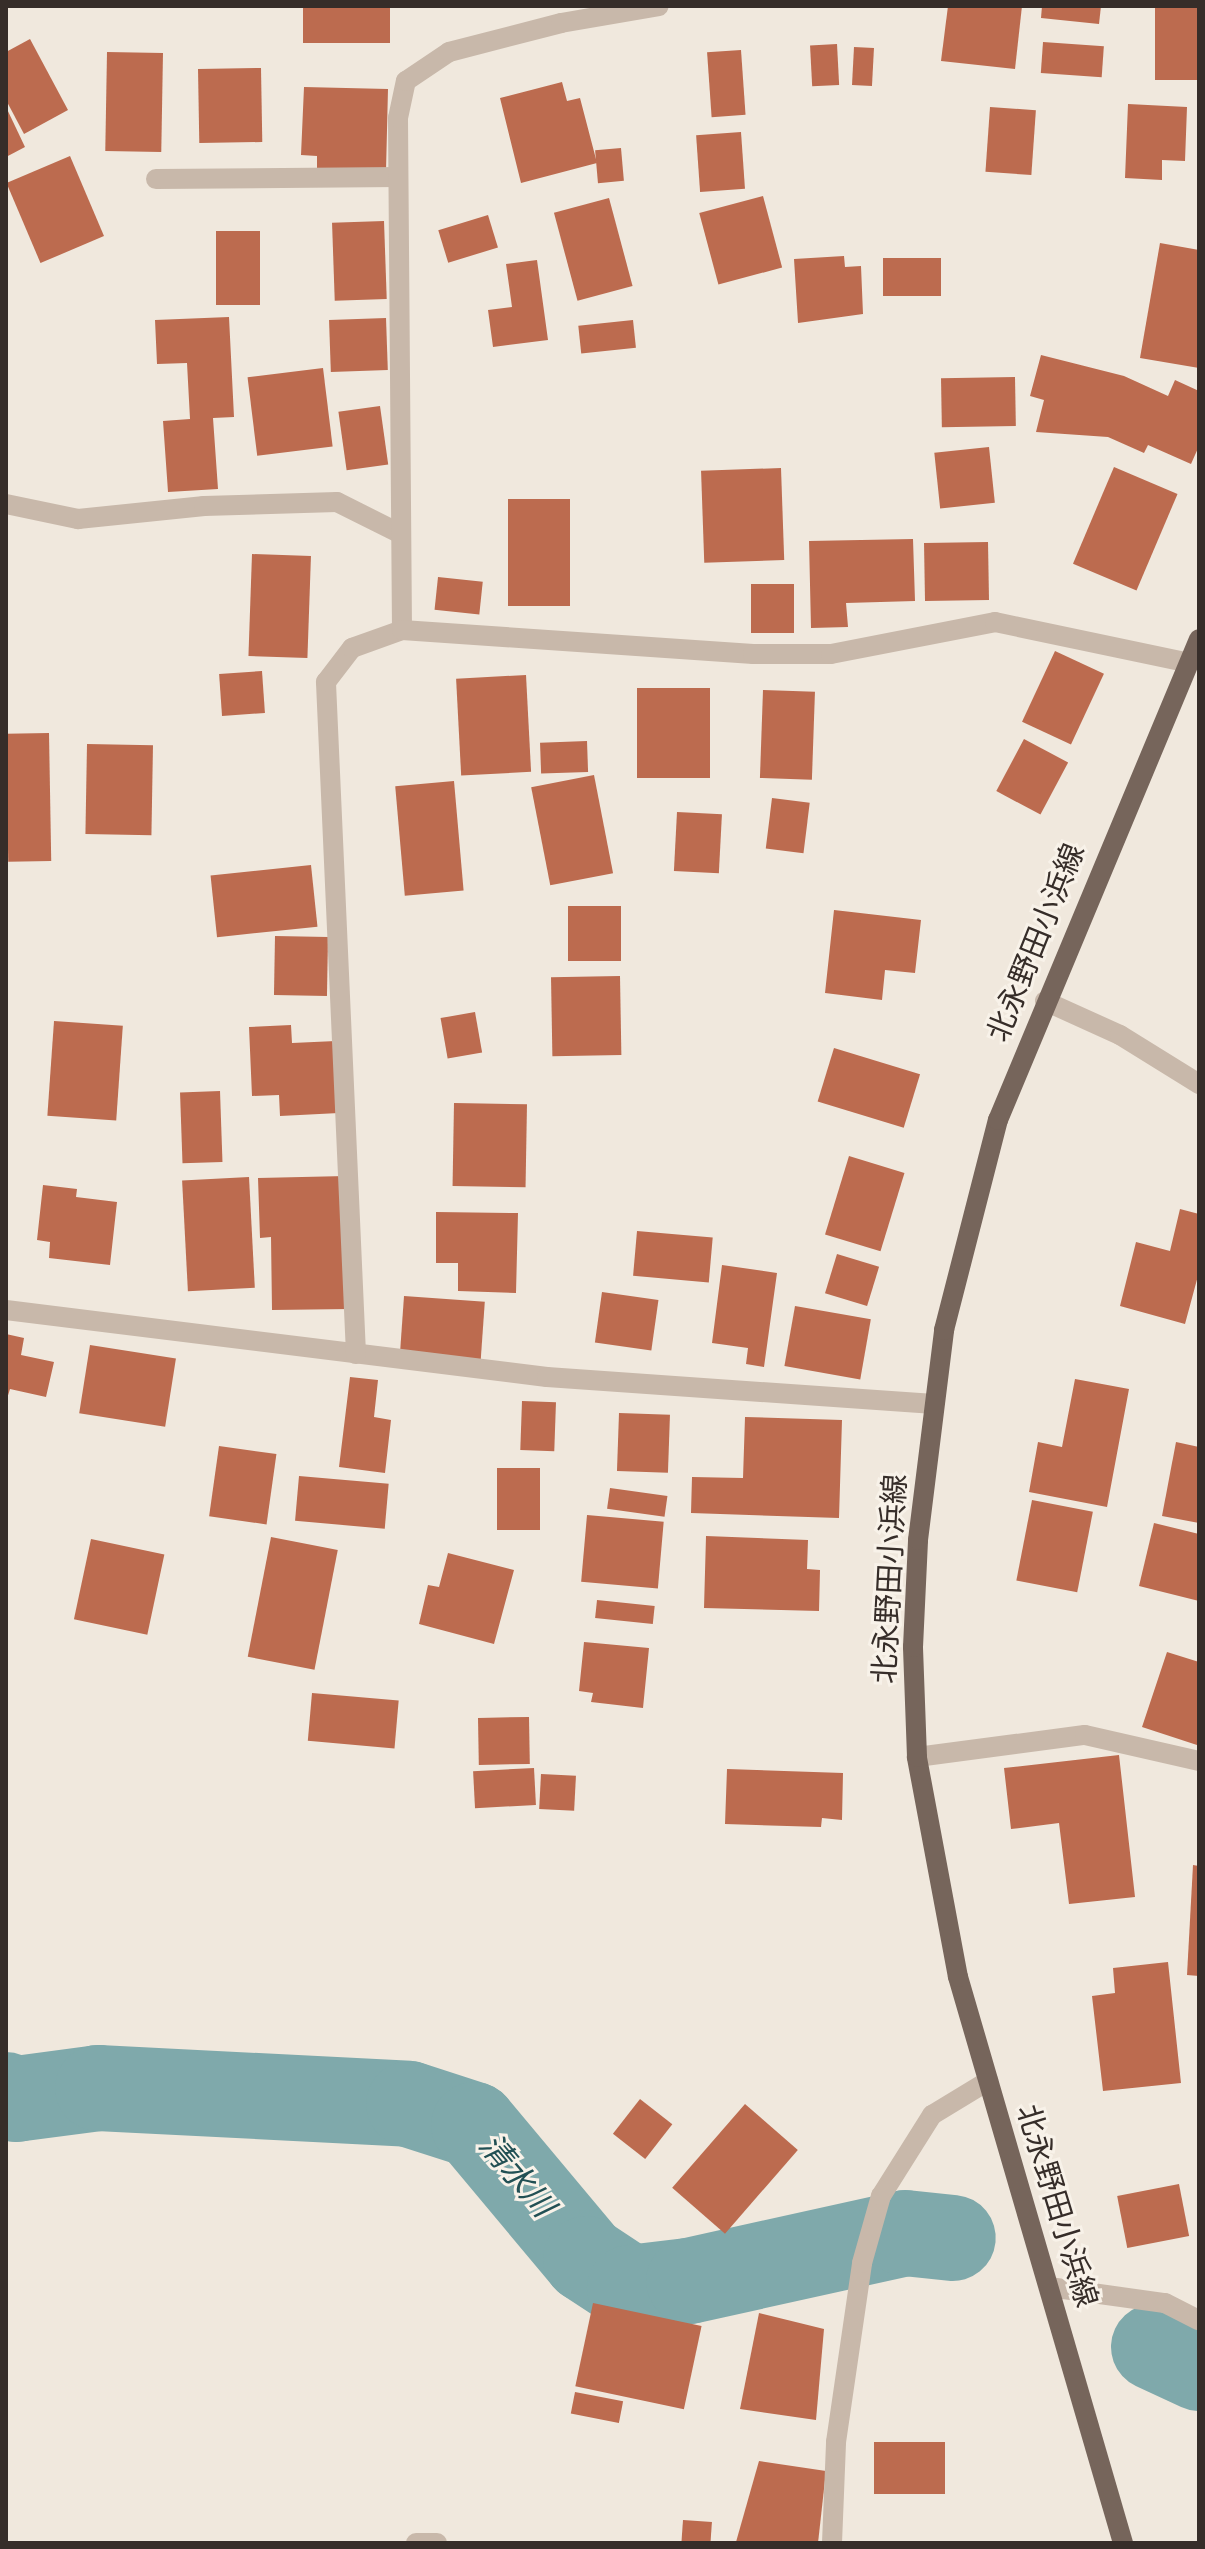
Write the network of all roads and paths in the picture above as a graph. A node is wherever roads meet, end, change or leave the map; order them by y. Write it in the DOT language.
graph roads {
  1 [pos="659,6"];
  2 [pos="398,177"];
  3 [pos="156,179"];
  4 [pos="6,504"];
  5 [pos="399,533"];
  6 [pos="402,630"];
  7 [pos="1199,639"];
  8 [pos="1189,663"];
  9 [pos="1045,1001"];
  10 [pos="1199,1084"];
  11 [pos="6,1310"];
  12 [pos="356,1354"];
  13 [pos="934,1404"];
  14 [pos="917,1757"];
  15 [pos="1199,1761"];
  16 [pos="988,2081"];
  17 [pos="1049,2287"];
  18 [pos="1199,2320"];
  19 [pos="416,2543"];
  20 [pos="437,2543"];
  21 [pos="832,2543"];
  22 [pos="1123,2543"];
  1 -- 2 [label="street"];
  2 -- 3 [label="street"];
  2 -- 5 [label="street"];
  4 -- 5 [label="street"];
  5 -- 6 [label="street"];
  6 -- 8 [label="street"];
  6 -- 12 [label="street"];
  7 -- 8 [label="main road, 北永野田小浜線"];
  8 -- 9 [label="main road, 北永野田小浜線"];
  9 -- 10 [label="street"];
  9 -- 13 [label="main road, 北永野田小浜線"];
  11 -- 12 [label="street"];
  12 -- 13 [label="street"];
  13 -- 14 [label="main road, 北永野田小浜線"];
  14 -- 15 [label="street"];
  14 -- 16 [label="main road, 北永野田小浜線"];
  16 -- 17 [label="main road, 北永野田小浜線"];
  16 -- 21 [label="street"];
  17 -- 18 [label="street"];
  17 -- 22 [label="main road, 北永野田小浜線"];
  19 -- 20 [label="street"];
}
